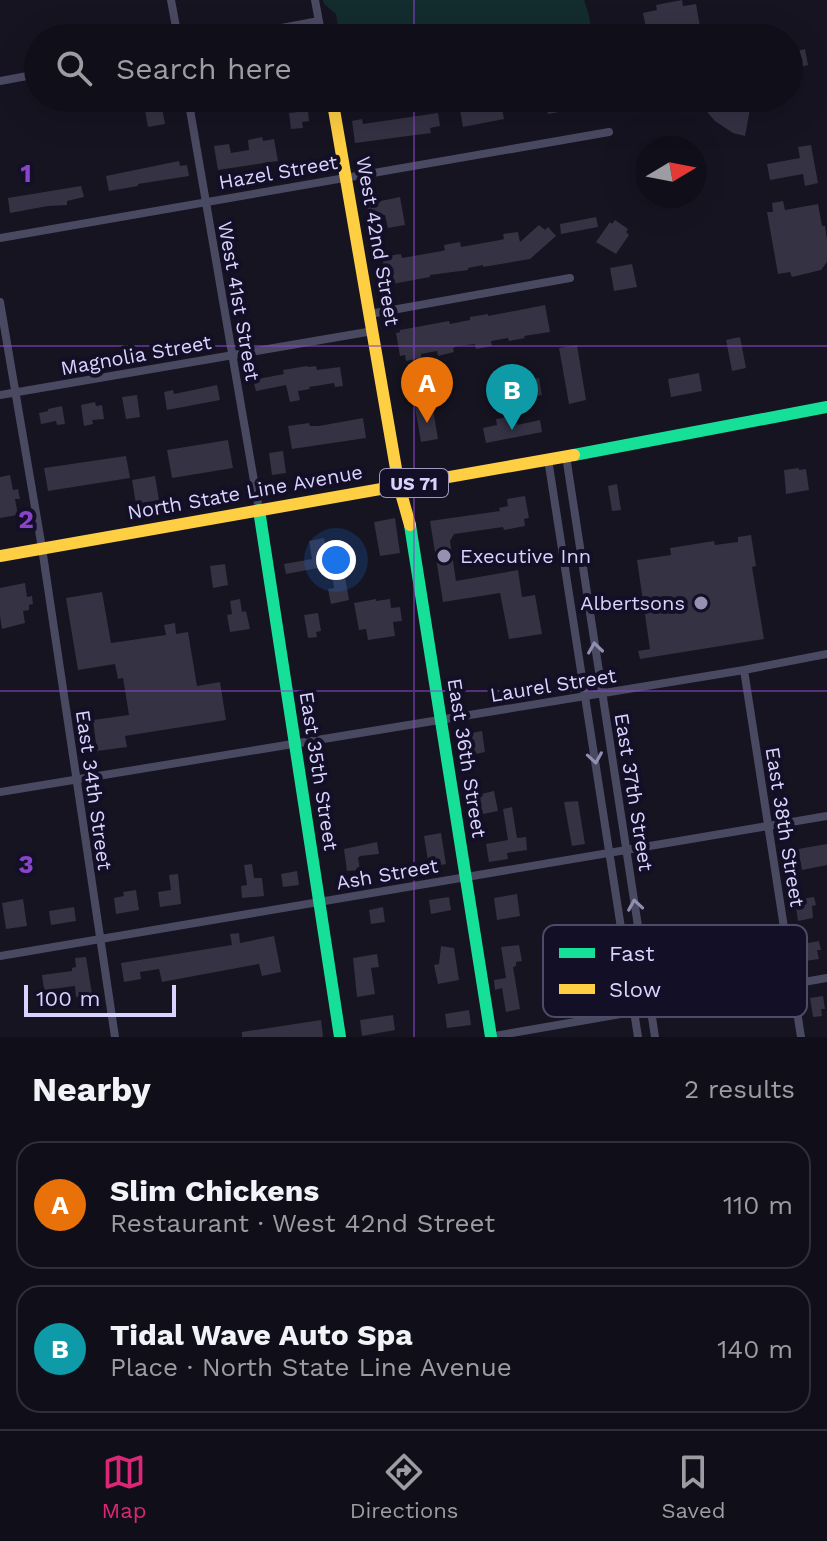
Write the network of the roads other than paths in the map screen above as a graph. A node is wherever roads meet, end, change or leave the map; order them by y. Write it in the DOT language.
graph roads {
  1 [pos="171,0"];
  2 [pos="315,0"];
  3 [pos="319,21"];
  4 [pos="175,24"];
  5 [pos="303,24"];
  6 [pos="320,24"];
  7 [pos="24,77"];
  8 [pos="0,81"];
  9 [pos="190,112"];
  10 [pos="334,112"];
  11 [pos="609,132"];
  12 [pos="346,177"];
  13 [pos="206,201"];
  14 [pos="0,238"];
  15 [pos="570,278"];
  16 [pos="0,302"];
  17 [pos="370,314"];
  18 [pos="373,331"];
  19 [pos="232,355"];
  20 [pos="16,393"];
  21 [pos="0,395"];
  22 [pos="827,407"];
  23 [pos="566,456"];
  24 [pos="548,459"];
  25 [pos="399,486"];
  26 [pos="259,510"];
  27 [pos="42,548"];
  28 [pos="0,556"];
  29 [pos="827,654"];
  30 [pos="744,670"];
  31 [pos="602,693"];
  32 [pos="584,696"];
  33 [pos="441,720"];
  34 [pos="295,744"];
  35 [pos="77,780"];
  36 [pos="0,792"];
  37 [pos="827,816"];
  38 [pos="769,826"];
  39 [pos="627,850"];
  40 [pos="610,852"];
  41 [pos="466,877"];
  42 [pos="319,902"];
  43 [pos="621,925"];
  44 [pos="638,925"];
  45 [pos="784,925"];
  46 [pos="100,939"];
  47 [pos="0,956"];
  48 [pos="827,978"];
  49 [pos="807,982"];
  50 [pos="605,1017"];
  51 [pos="635,1017"];
  52 [pos="652,1017"];
  53 [pos="798,1017"];
  54 [pos="115,1037"];
  55 [pos="340,1037"];
  56 [pos="490,1037"];
  57 [pos="638,1037"];
  58 [pos="655,1037"];
  59 [pos="801,1037"];
  1 -- 4 [label="street"];
  2 -- 3 [label="street"];
  3 -- 5 [label="street"];
  3 -- 6 [label="street"];
  7 -- 8 [label="street"];
  9 -- 13 [label="street, West 41st Street"];
  10 -- 12 [label="street, West 42nd Street"];
  11 -- 12 [label="street, Hazel Street"];
  12 -- 13 [label="street, Hazel Street"];
  12 -- 17 [label="street, West 42nd Street"];
  13 -- 14 [label="street, Hazel Street"];
  13 -- 19 [label="street, West 41st Street"];
  15 -- 17 [label="street"];
  16 -- 20 [label="street, East 34th Street"];
  17 -- 18 [label="street, West 42nd Street"];
  18 -- 19 [label="street, Magnolia Street"];
  18 -- 25 [label="street, West 42nd Street"];
  19 -- 20 [label="street, Magnolia Street"];
  19 -- 26 [label="street, West 41st Street"];
  20 -- 21 [label="street, Magnolia Street"];
  20 -- 27 [label="street, East 34th Street"];
  22 -- 23 [label="street, North State Line Avenue / US 71"];
  23 -- 24 [label="street, North State Line Avenue / US 71"];
  31 -- 23 [label="street, East 37th Street, one-way"];
  24 -- 25 [label="street, North State Line Avenue / US 71"];
  24 -- 32 [label="street, East 37th Street"];
  25 -- 26 [label="street, North State Line Avenue / US 71"];
  25 -- 33 [label="street, East 36th Street"];
  26 -- 27 [label="street, North State Line Avenue / US 71"];
  26 -- 34 [label="street, East 35th Street"];
  27 -- 28 [label="street, North State Line Avenue / US 71"];
  27 -- 35 [label="street, East 34th Street"];
  29 -- 30 [label="street, Laurel Street"];
  30 -- 31 [label="street, Laurel Street"];
  30 -- 38 [label="street, East 38th Street"];
  31 -- 32 [label="street, Laurel Street"];
  31 -- 39 [label="street, East 37th Street"];
  32 -- 33 [label="street, Laurel Street"];
  32 -- 40 [label="street, East 37th Street, one-way"];
  33 -- 34 [label="street, Laurel Street"];
  33 -- 41 [label="street, East 36th Street"];
  34 -- 35 [label="street, Laurel Street"];
  34 -- 42 [label="street, East 35th Street"];
  35 -- 36 [label="street, Laurel Street"];
  35 -- 46 [label="street, East 34th Street"];
  37 -- 38 [label="street, Ash Street"];
  38 -- 39 [label="street, Ash Street"];
  38 -- 45 [label="street, East 38th Street"];
  39 -- 40 [label="street, Ash Street"];
  44 -- 39 [label="street, East 37th Street, one-way"];
  40 -- 41 [label="street, Ash Street"];
  40 -- 43 [label="street, East 37th Street"];
  41 -- 42 [label="street, Ash Street"];
  41 -- 56 [label="street, East 36th Street"];
  42 -- 46 [label="street, Ash Street"];
  42 -- 55 [label="street, East 35th Street"];
  46 -- 47 [label="street, Ash Street"];
  46 -- 54 [label="street, East 34th Street"];
  48 -- 49 [label="street"];
  50 -- 56 [label="street"];
  51 -- 57 [label="street, East 37th Street"];
  52 -- 58 [label="street, East 37th Street"];
  53 -- 59 [label="street, East 38th Street"];
}
